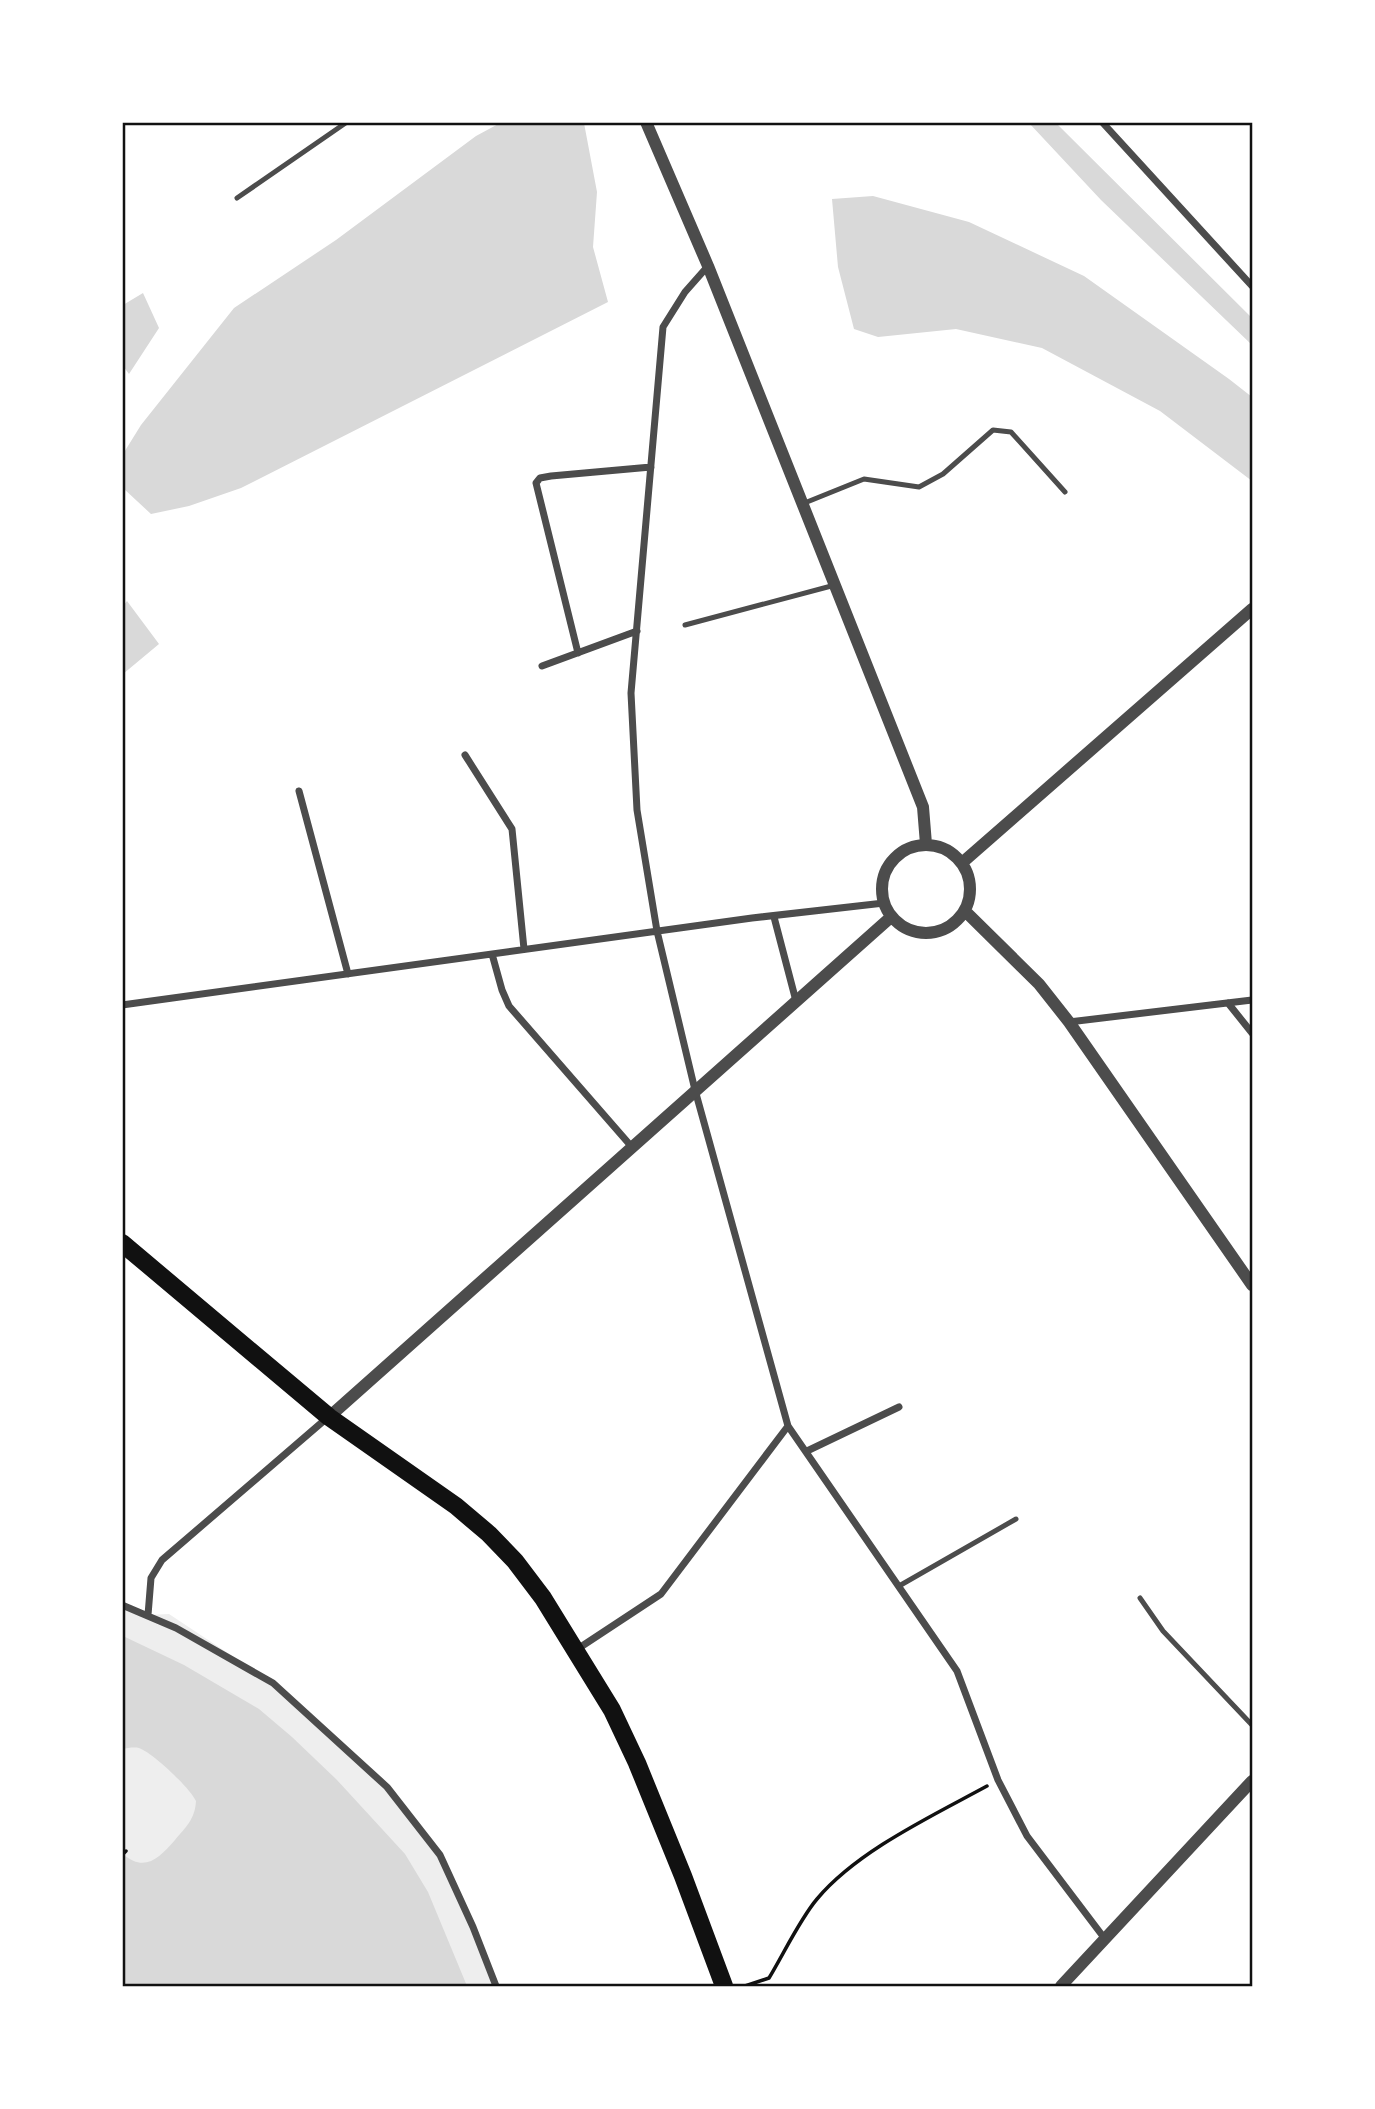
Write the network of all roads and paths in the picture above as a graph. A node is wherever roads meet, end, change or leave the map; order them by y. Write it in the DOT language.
graph roads {
  1 [pos="347,122"];
  2 [pos="646,122"];
  3 [pos="1101,122"];
  4 [pos="237,198"];
  5 [pos="708,266"];
  6 [pos="1252,286"];
  7 [pos="651,467"];
  8 [pos="1065,492"];
  9 [pos="802,504"];
  10 [pos="835,585"];
  11 [pos="1252,609"];
  12 [pos="685,625"];
  13 [pos="637,631"];
  14 [pos="578,653"];
  15 [pos="542,666"];
  16 [pos="466,755"];
  17 [pos="299,791"];
  18 [pos="926,844"];
  19 [pos="963,862"];
  20 [pos="884,903"];
  21 [pos="965,911"];
  22 [pos="774,917"];
  23 [pos="891,917"];
  24 [pos="657,931"];
  25 [pos="524,949"];
  26 [pos="492,954"];
  27 [pos="348,974"];
  28 [pos="1252,1000"];
  29 [pos="796,1001"];
  30 [pos="1228,1003"];
  31 [pos="122,1005"];
  32 [pos="1069,1022"];
  33 [pos="1252,1033"];
  34 [pos="695,1090"];
  35 [pos="631,1146"];
  36 [pos="122,1243"];
  37 [pos="1252,1285"];
  38 [pos="899,1407"];
  39 [pos="329,1417"];
  40 [pos="788,1426"];
  41 [pos="807,1451"];
  42 [pos="1016,1519"];
  43 [pos="899,1586"];
  44 [pos="1140,1598"];
  45 [pos="122,1605"];
  46 [pos="148,1615"];
  47 [pos="576,1650"];
  48 [pos="1252,1725"];
  49 [pos="998,1780"];
  50 [pos="1252,1781"];
  51 [pos="1105,1939"];
  52 [pos="496,1986"];
  53 [pos="724,1986"];
  54 [pos="745,1986"];
  55 [pos="1061,1986"];
  1 -- 4 [label="lane"];
  2 -- 5 [label="street"];
  3 -- 6 [label="street"];
  5 -- 7 [label="street"];
  5 -- 9 [label="street"];
  7 -- 13 [label="street"];
  7 -- 14 [label="street"];
  8 -- 9 [label="lane"];
  9 -- 10 [label="street"];
  10 -- 12 [label="lane"];
  10 -- 18 [label="street"];
  11 -- 19 [label="street"];
  13 -- 14 [label="street"];
  13 -- 24 [label="street"];
  14 -- 15 [label="street"];
  16 -- 25 [label="street"];
  17 -- 27 [label="street"];
  18 -- 19 [label="street"];
  18 -- 20 [label="street"];
  19 -- 21 [label="street"];
  20 -- 22 [label="street"];
  20 -- 23 [label="street"];
  21 -- 23 [label="street"];
  21 -- 32 [label="street"];
  22 -- 24 [label="street"];
  22 -- 29 [label="street"];
  23 -- 29 [label="street"];
  24 -- 25 [label="street"];
  24 -- 34 [label="street"];
  25 -- 26 [label="street"];
  26 -- 27 [label="street"];
  26 -- 35 [label="street"];
  27 -- 31 [label="street"];
  28 -- 30 [label="street"];
  29 -- 34 [label="street"];
  30 -- 32 [label="street"];
  30 -- 33 [label="street"];
  32 -- 37 [label="street"];
  34 -- 35 [label="street"];
  34 -- 40 [label="street"];
  35 -- 39 [label="street"];
  36 -- 39 [label="main road"];
  38 -- 41 [label="street"];
  39 -- 46 [label="street"];
  39 -- 47 [label="main road"];
  40 -- 41 [label="street"];
  40 -- 47 [label="street"];
  41 -- 43 [label="street"];
  42 -- 43 [label="lane"];
  43 -- 49 [label="street"];
  44 -- 48 [label="lane"];
  45 -- 46 [label="street"];
  46 -- 52 [label="street"];
  47 -- 53 [label="main road"];
  49 -- 51 [label="street"];
  49 -- 54 [label="path"];
  50 -- 51 [label="street"];
  51 -- 55 [label="street"];
}
